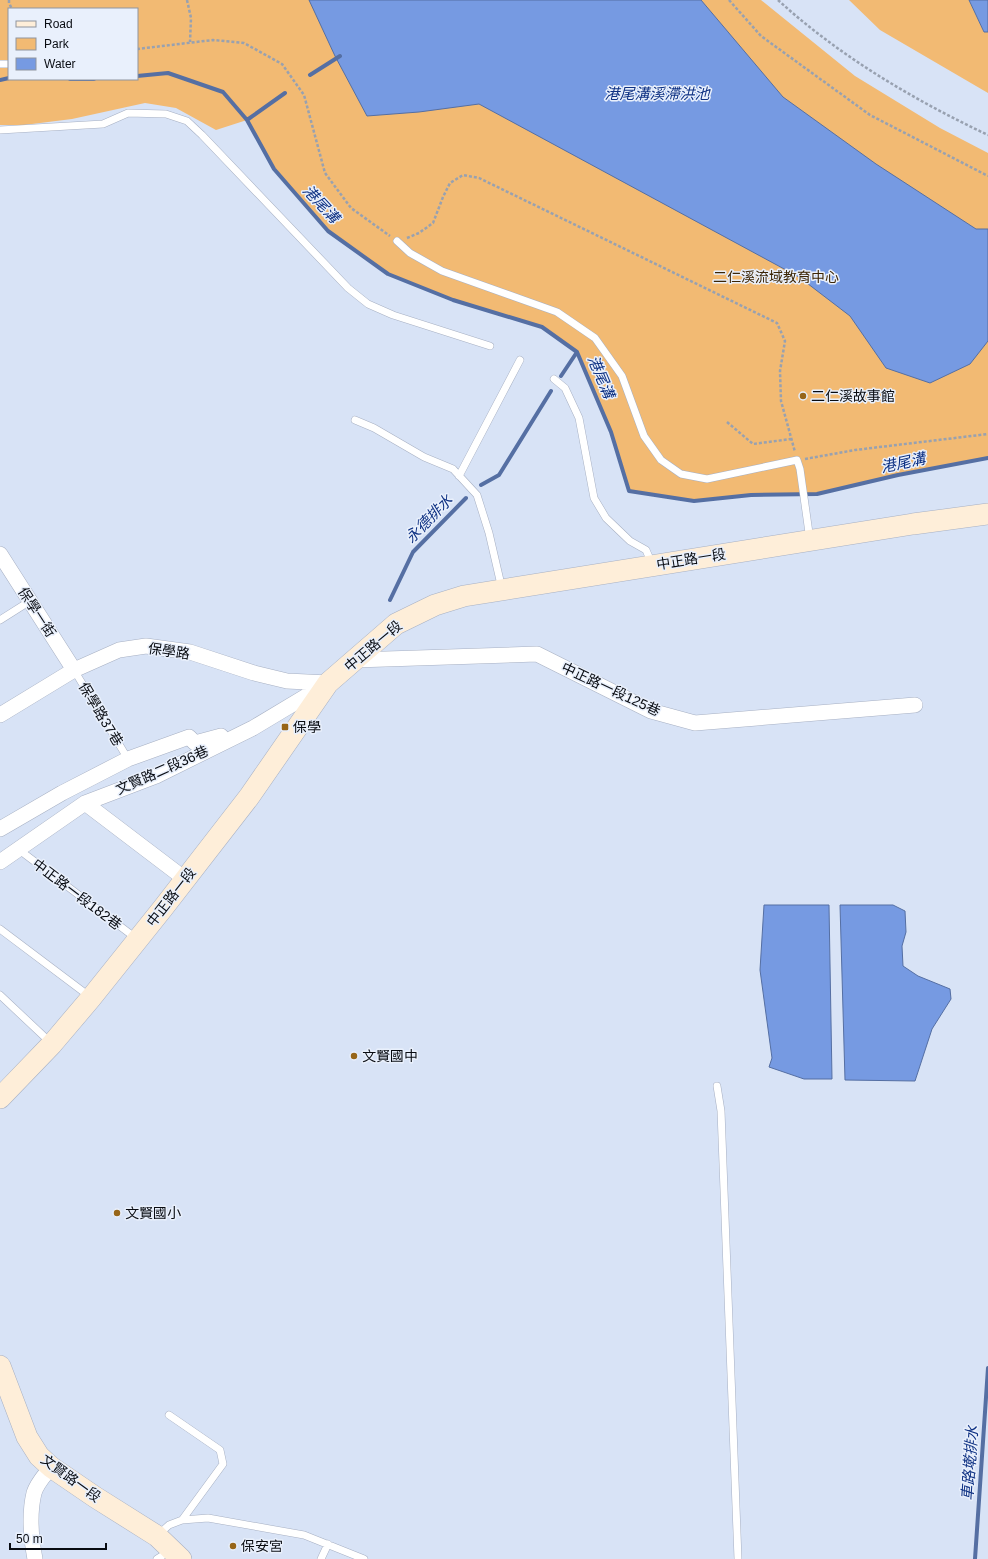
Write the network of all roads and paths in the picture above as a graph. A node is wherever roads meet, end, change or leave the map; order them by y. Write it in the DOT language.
graph roads {
  1 [pos="187,0"];
  2 [pos="729,0"];
  3 [pos="778,0"];
  4 [pos="190,42"];
  5 [pos="138,49"];
  6 [pos="0,130"];
  7 [pos="988,136"];
  8 [pos="988,176"];
  9 [pos="397,241"];
  10 [pos="490,346"];
  11 [pos="520,360"];
  12 [pos="554,379"];
  13 [pos="355,420"];
  14 [pos="727,422"];
  15 [pos="988,434"];
  16 [pos="791,439"];
  17 [pos="797,460"];
  18 [pos="459,476"];
  19 [pos="988,514"];
  20 [pos="810,540"];
  21 [pos="0,554"];
  22 [pos="653,566"];
  23 [pos="502,591"];
  24 [pos="30,601"];
  25 [pos="0,620"];
  26 [pos="355,660"];
  27 [pos="74,670"];
  28 [pos="328,683"];
  29 [pos="915,706"];
  30 [pos="0,715"];
  31 [pos="253,728"];
  32 [pos="128,759"];
  33 [pos="85,803"];
  34 [pos="0,829"];
  35 [pos="18,849"];
  36 [pos="0,862"];
  37 [pos="186,879"];
  38 [pos="0,929"];
  39 [pos="137,939"];
  40 [pos="0,995"];
  41 [pos="91,998"];
  42 [pos="52,1044"];
  43 [pos="717,1086"];
  44 [pos="0,1098"];
  45 [pos="0,1366"];
  46 [pos="169,1415"];
  47 [pos="51,1467"];
  48 [pos="182,1520"];
  49 [pos="157,1536"];
  50 [pos="328,1544"];
  51 [pos="170,1556"];
  52 [pos="35,1559"];
  53 [pos="320,1559"];
  54 [pos="364,1559"];
  55 [pos="738,1559"];
  1 -- 4 [label="path"];
  2 -- 8 [label="path"];
  3 -- 7 [label="path"];
  4 -- 5 [label="path"];
  4 -- 9 [label="path"];
  6 -- 10 [label="lane"];
  9 -- 16 [label="path"];
  9 -- 17 [label="lane"];
  11 -- 18 [label="lane"];
  12 -- 22 [label="lane"];
  13 -- 18 [label="lane"];
  14 -- 16 [label="path"];
  15 -- 17 [label="path"];
  16 -- 17 [label="path"];
  17 -- 20 [label="lane"];
  18 -- 23 [label="lane"];
  19 -- 20 [label="main road, 中正路一段"];
  20 -- 22 [label="main road, 中正路一段"];
  21 -- 24 [label="street, 保學一街"];
  22 -- 23 [label="main road, 中正路一段"];
  23 -- 26 [label="main road, 中正路一段"];
  24 -- 25 [label="lane"];
  24 -- 27 [label="street, 保學一街"];
  26 -- 28 [label="main road, 中正路一段"];
  26 -- 29 [label="street, 中正路一段125巷"];
  27 -- 28 [label="street, 保學路"];
  27 -- 30 [label="street, 保學路"];
  27 -- 32 [label="lane, 保學路37巷"];
  28 -- 31 [label="street, 文賢路二段36巷"];
  28 -- 37 [label="main road, 中正路一段"];
  31 -- 32 [label="street"];
  31 -- 33 [label="street, 文賢路二段36巷"];
  32 -- 34 [label="street"];
  33 -- 35 [label="street, 文賢路二段36巷"];
  33 -- 37 [label="street"];
  35 -- 36 [label="street, 文賢路二段36巷"];
  35 -- 39 [label="lane, 中正路一段182巷"];
  37 -- 39 [label="main road, 中正路一段"];
  38 -- 41 [label="lane"];
  39 -- 41 [label="main road, 中正路一段"];
  40 -- 42 [label="lane"];
  41 -- 42 [label="main road, 中正路一段"];
  42 -- 44 [label="main road, 中正路一段"];
  43 -- 55 [label="lane"];
  45 -- 47 [label="main road, 文賢路一段"];
  46 -- 48 [label="lane"];
  47 -- 49 [label="main road, 文賢路一段"];
  47 -- 52 [label="street"];
  48 -- 49 [label="lane"];
  48 -- 50 [label="lane"];
  49 -- 51 [label="main road, 文賢路一段"];
  50 -- 53 [label="lane"];
  50 -- 54 [label="lane"];
}
